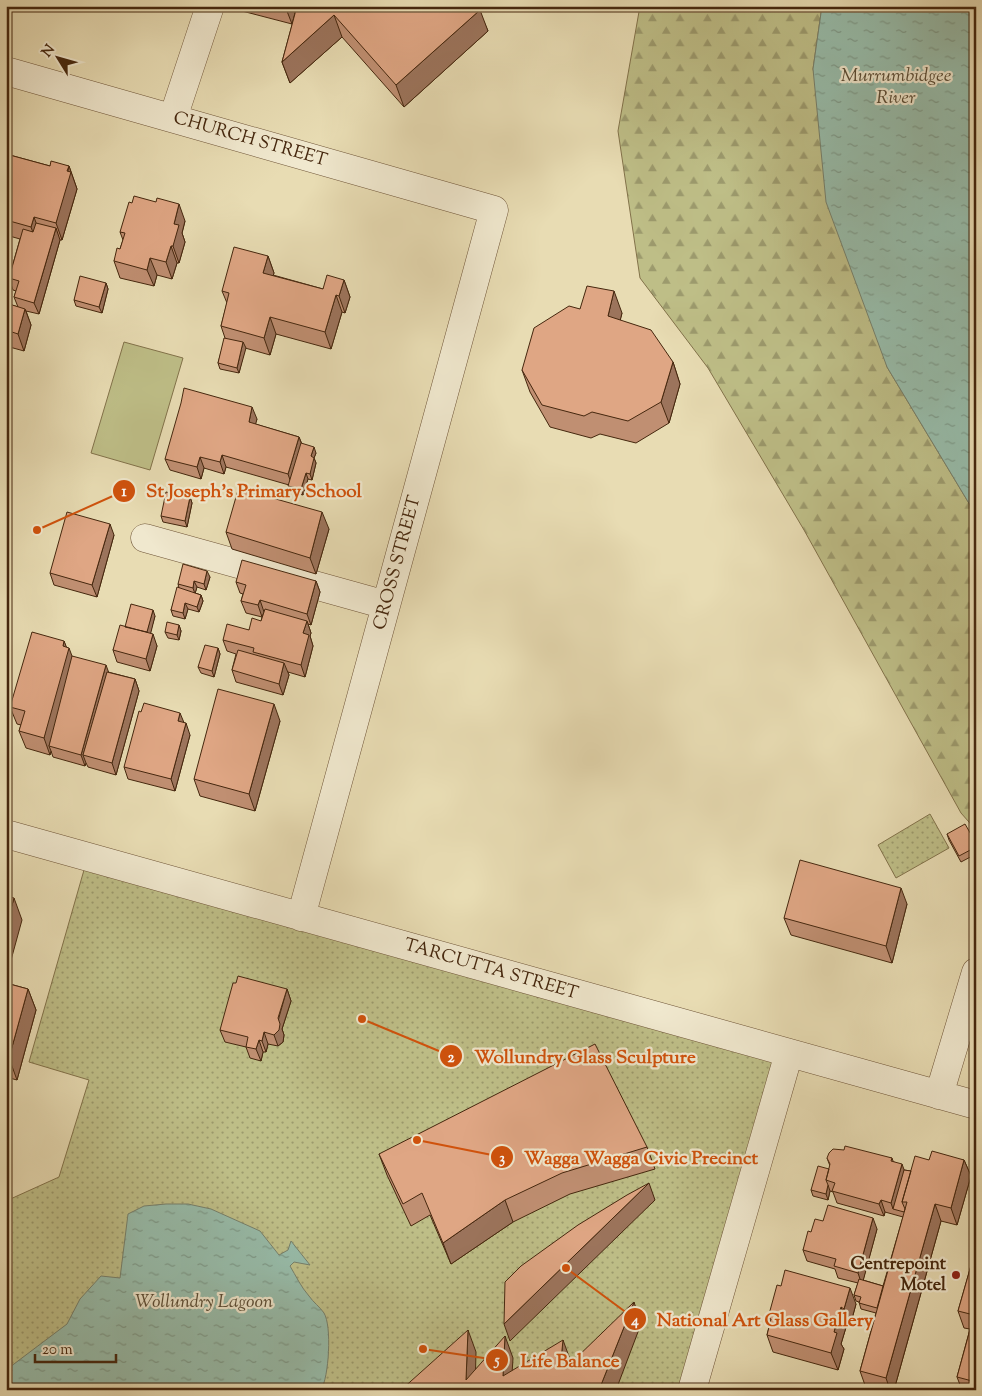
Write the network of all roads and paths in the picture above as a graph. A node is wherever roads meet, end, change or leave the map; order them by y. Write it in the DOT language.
graph roads {
  1 [pos="210,6"];
  2 [pos="6,71"];
  3 [pos="173,118"];
  4 [pos="494,210"];
  5 [pos="145,538"];
  6 [pos="386,605"];
  7 [pos="6,834"];
  8 [pos="301,916"];
  9 [pos="976,972"];
  10 [pos="789,1053"];
  11 [pos="939,1095"];
  12 [pos="976,1105"];
  13 [pos="693,1389"];
  1 -- 3 [label="street"];
  2 -- 3 [label="street, CHURCH STREET"];
  3 -- 4 [label="street, CHURCH STREET"];
  4 -- 6 [label="street, CROSS STREET"];
  5 -- 6 [label="street"];
  6 -- 8 [label="street, CROSS STREET"];
  7 -- 8 [label="street, TARCUTTA STREET"];
  8 -- 10 [label="street, TARCUTTA STREET"];
  9 -- 11 [label="street"];
  10 -- 11 [label="street, TARCUTTA STREET"];
  10 -- 13 [label="street"];
  11 -- 12 [label="street, TARCUTTA STREET"];
}
